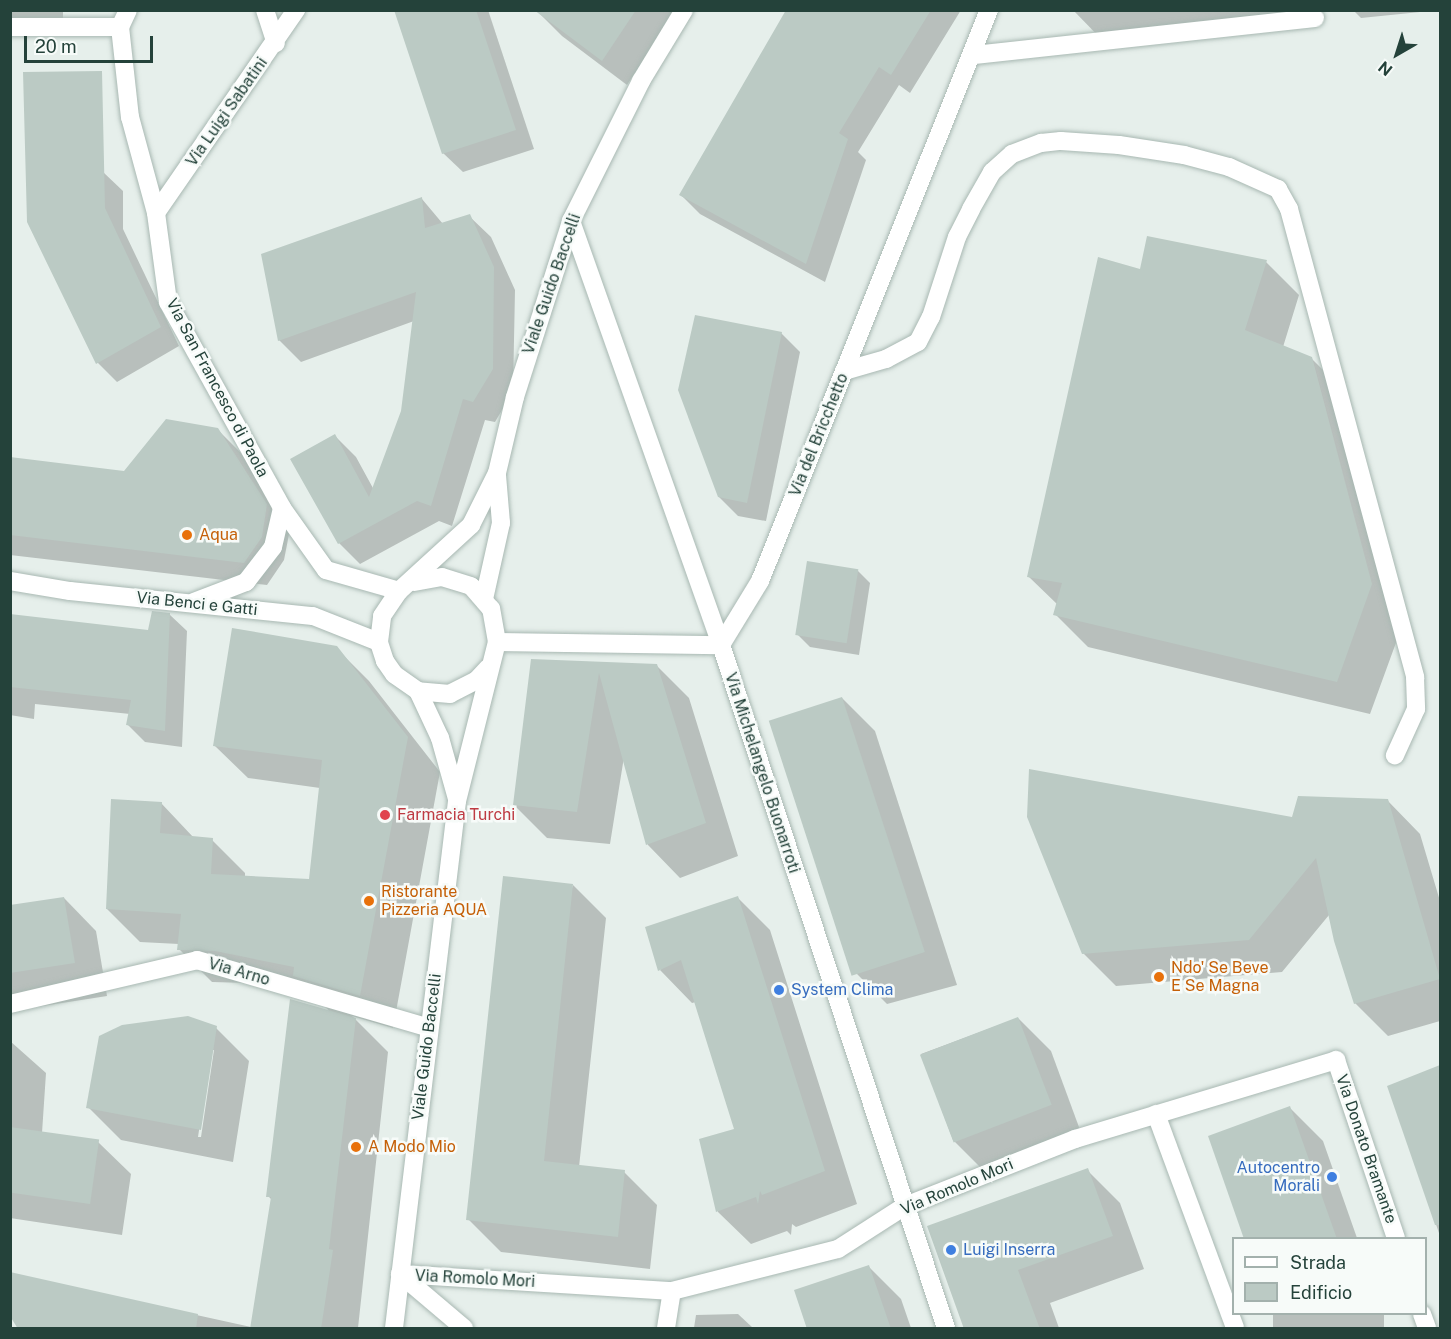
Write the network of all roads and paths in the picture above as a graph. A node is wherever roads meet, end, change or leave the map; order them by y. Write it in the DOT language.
graph roads {
  1 [pos="265,10"];
  2 [pos="297,10"];
  3 [pos="684,10"];
  4 [pos="989,10"];
  5 [pos="1315,18"];
  6 [pos="124,19"];
  7 [pos="10,27"];
  8 [pos="276,43"];
  9 [pos="974,55"];
  10 [pos="156,213"];
  11 [pos="571,220"];
  12 [pos="844,371"];
  13 [pos="497,473"];
  14 [pos="282,508"];
  15 [pos="10,581"];
  16 [pos="406,587"];
  17 [pos="484,599"];
  18 [pos="190,603"];
  19 [pos="379,642"];
  20 [pos="497,642"];
  21 [pos="721,645"];
  22 [pos="488,668"];
  23 [pos="418,691"];
  24 [pos="1395,755"];
  25 [pos="457,801"];
  26 [pos="10,1004"];
  27 [pos="429,1028"];
  28 [pos="1336,1060"];
  29 [pos="1156,1114"];
  30 [pos="905,1206"];
  31 [pos="1395,1237"];
  32 [pos="400,1274"];
  33 [pos="672,1291"];
  34 [pos="394,1329"];
  35 [pos="464,1329"];
  36 [pos="666,1329"];
  37 [pos="946,1329"];
  38 [pos="1235,1329"];
  1 -- 8 [label="street"];
  2 -- 8 [label="street, Via Luigi Sabatini"];
  3 -- 11 [label="street, Viale Guido Baccelli"];
  4 -- 9 [label="street, Via del Bricchetto"];
  5 -- 9 [label="street"];
  6 -- 7 [label="street"];
  6 -- 10 [label="street, Via San Francesco di Paola"];
  8 -- 10 [label="street, Via Luigi Sabatini"];
  9 -- 12 [label="street, Via del Bricchetto"];
  10 -- 14 [label="street, Via San Francesco di Paola"];
  11 -- 13 [label="street, Viale Guido Baccelli"];
  11 -- 21 [label="street, Via Michelangelo Buonarroti"];
  12 -- 21 [label="street, Via del Bricchetto"];
  12 -- 24 [label="street"];
  13 -- 16 [label="street, Viale Guido Baccelli"];
  13 -- 17 [label="street, Viale Guido Baccelli"];
  14 -- 16 [label="street, Via San Francesco di Paola"];
  14 -- 18 [label="street"];
  15 -- 18 [label="street, Via Benci e Gatti"];
  16 -- 17 [label="street"];
  16 -- 19 [label="street, Viale Guido Baccelli"];
  17 -- 20 [label="street"];
  18 -- 19 [label="street, Via Benci e Gatti"];
  19 -- 23 [label="street, Viale Guido Baccelli"];
  20 -- 21 [label="street"];
  20 -- 22 [label="street, Viale Guido Baccelli"];
  21 -- 30 [label="street, Via Michelangelo Buonarroti"];
  22 -- 23 [label="street"];
  22 -- 25 [label="street, Viale Guido Baccelli"];
  23 -- 25 [label="street, Viale Guido Baccelli"];
  25 -- 27 [label="street, Viale Guido Baccelli"];
  26 -- 27 [label="street, Via Arno"];
  27 -- 32 [label="street, Viale Guido Baccelli"];
  28 -- 29 [label="street, Via Romolo Mori"];
  28 -- 31 [label="street, Via Donato Bramante"];
  29 -- 30 [label="street, Via Romolo Mori"];
  29 -- 38 [label="street"];
  30 -- 33 [label="street, Via Romolo Mori"];
  30 -- 37 [label="street, Via Michelangelo Buonarroti"];
  32 -- 33 [label="street, Via Romolo Mori"];
  32 -- 34 [label="street, Viale Guido Baccelli"];
  32 -- 35 [label="street"];
  33 -- 36 [label="street"];
}
